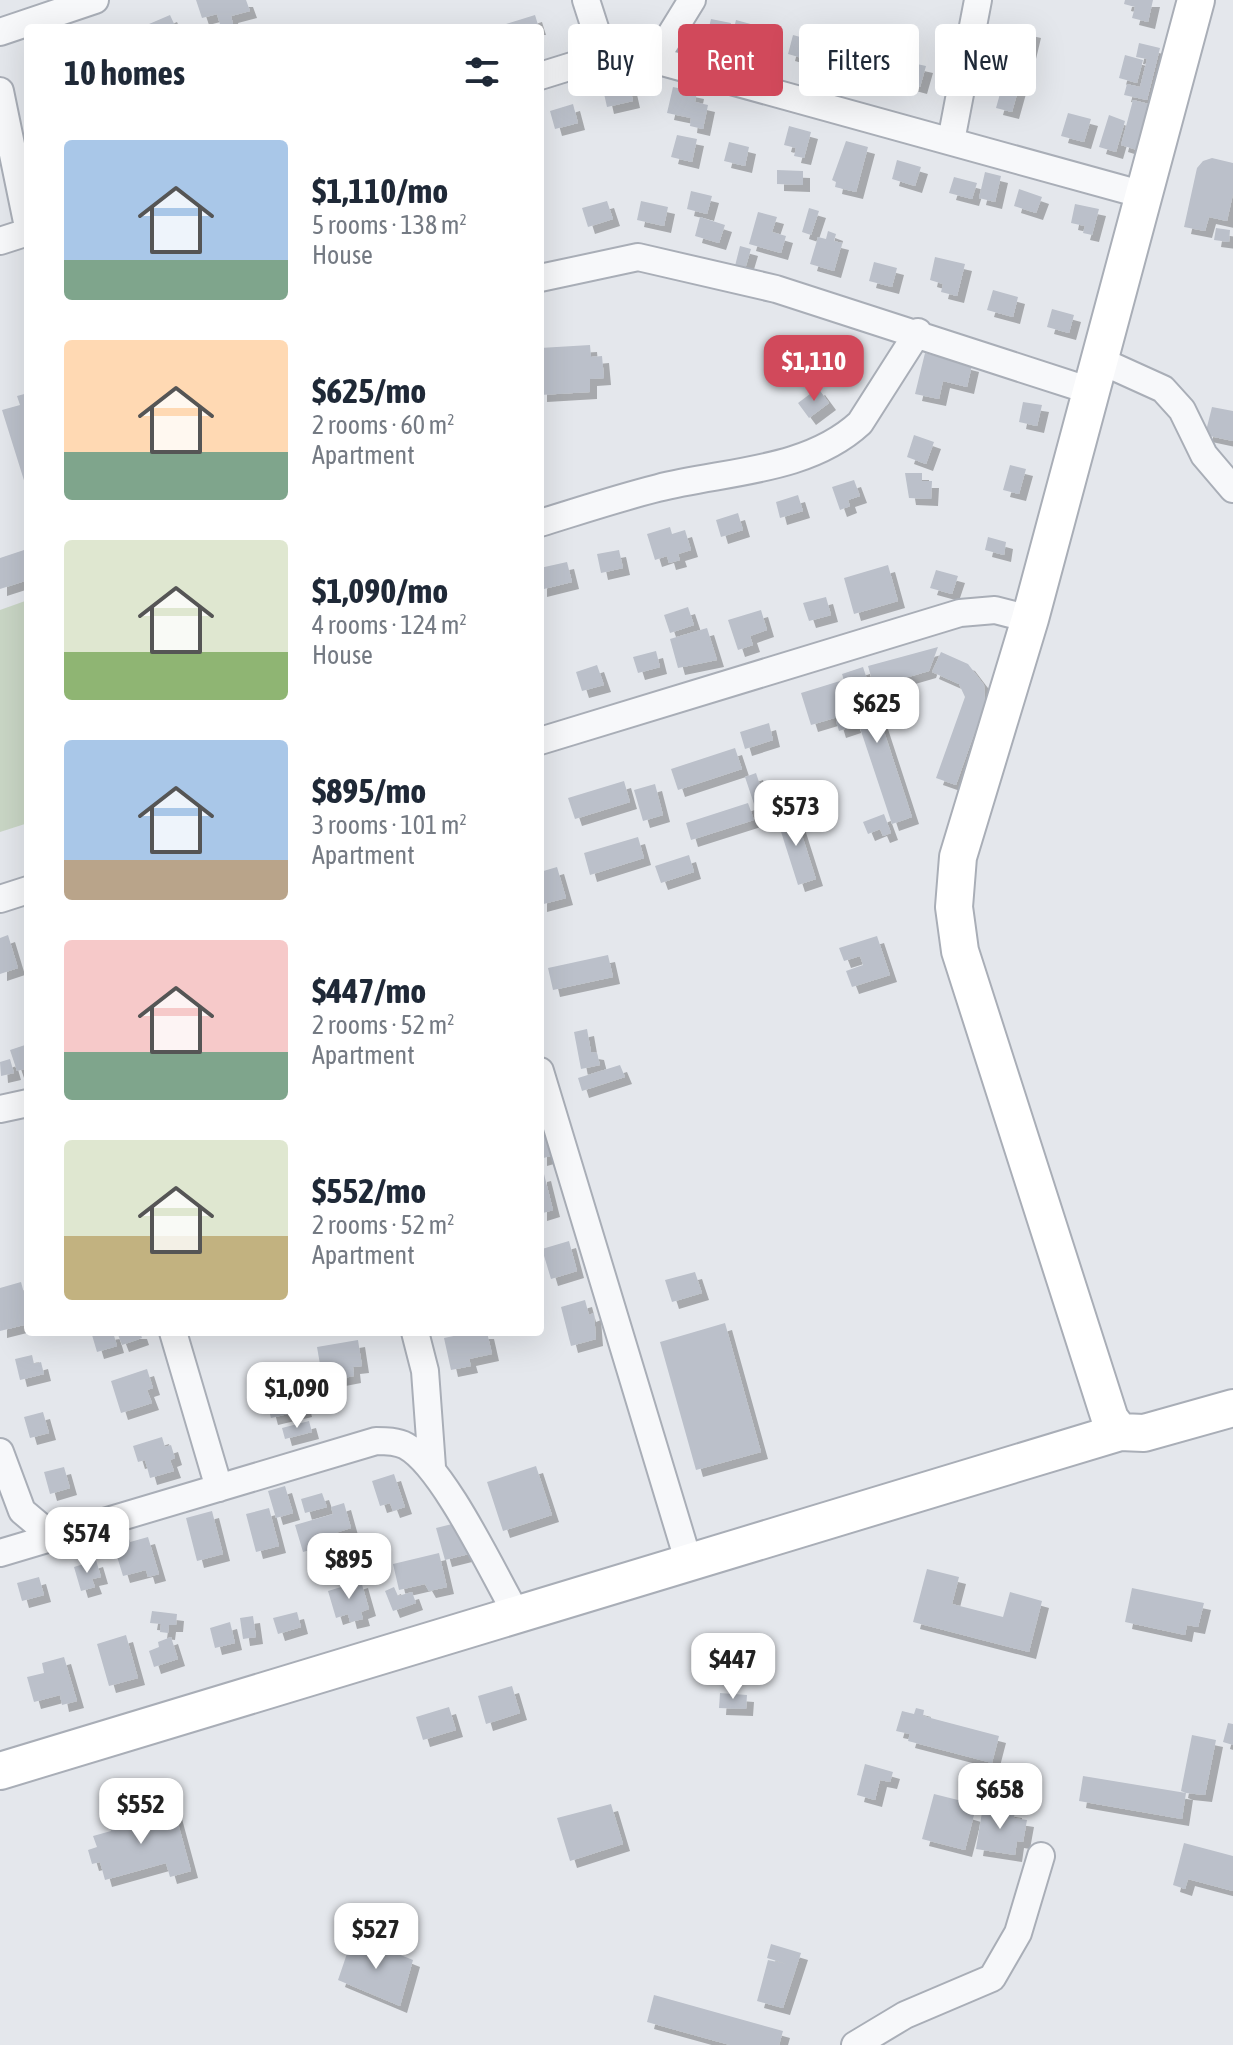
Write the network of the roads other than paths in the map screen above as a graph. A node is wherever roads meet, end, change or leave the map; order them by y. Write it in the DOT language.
graph roads {
  1 [pos="95,0"];
  2 [pos="586,0"];
  3 [pos="692,0"];
  4 [pos="978,0"];
  5 [pos="1196,0"];
  6 [pos="594,24"];
  7 [pos="0,32"];
  8 [pos="662,49"];
  9 [pos="662,62"];
  10 [pos="568,67"];
  11 [pos="544,75"];
  12 [pos="0,91"];
  13 [pos="951,141"];
  14 [pos="1144,195"];
  15 [pos="24,209"];
  16 [pos="24,231"];
  17 [pos="0,241"];
  18 [pos="544,277"];
  19 [pos="918,332"];
  20 [pos="1095,376"];
  21 [pos="1233,489"];
  22 [pos="544,522"];
  23 [pos="1030,619"];
  24 [pos="544,740"];
  25 [pos="24,891"];
  26 [pos="0,899"];
  27 [pos="544,1084"];
  28 [pos="24,1104"];
  29 [pos="0,1109"];
  30 [pos="174,1336"];
  31 [pos="416,1336"];
  32 [pos="1233,1408"];
  33 [pos="1120,1432"];
  34 [pos="0,1452"];
  35 [pos="432,1467"];
  36 [pos="219,1488"];
  37 [pos="53,1537"];
  38 [pos="0,1553"];
  39 [pos="688,1560"];
  40 [pos="516,1613"];
  41 [pos="0,1771"];
  42 [pos="1041,1856"];
  43 [pos="855,2045"];
  1 -- 7 [label="street"];
  2 -- 6 [label="street"];
  3 -- 8 [label="street"];
  4 -- 13 [label="street"];
  5 -- 14 [label="street"];
  9 -- 13 [label="street"];
  10 -- 11 [label="street"];
  12 -- 15 [label="street"];
  13 -- 14 [label="street"];
  14 -- 20 [label="street"];
  16 -- 17 [label="street"];
  18 -- 19 [label="street"];
  19 -- 20 [label="street"];
  19 -- 22 [label="street"];
  20 -- 21 [label="street"];
  20 -- 23 [label="street"];
  23 -- 24 [label="street"];
  23 -- 33 [label="street"];
  25 -- 26 [label="street"];
  27 -- 39 [label="street"];
  28 -- 29 [label="street"];
  30 -- 36 [label="street"];
  31 -- 35 [label="street"];
  32 -- 33 [label="street"];
  33 -- 39 [label="street"];
  34 -- 37 [label="street"];
  35 -- 36 [label="street"];
  35 -- 40 [label="street"];
  36 -- 37 [label="street"];
  37 -- 38 [label="street"];
  39 -- 40 [label="street"];
  40 -- 41 [label="street"];
  42 -- 43 [label="street"];
}
